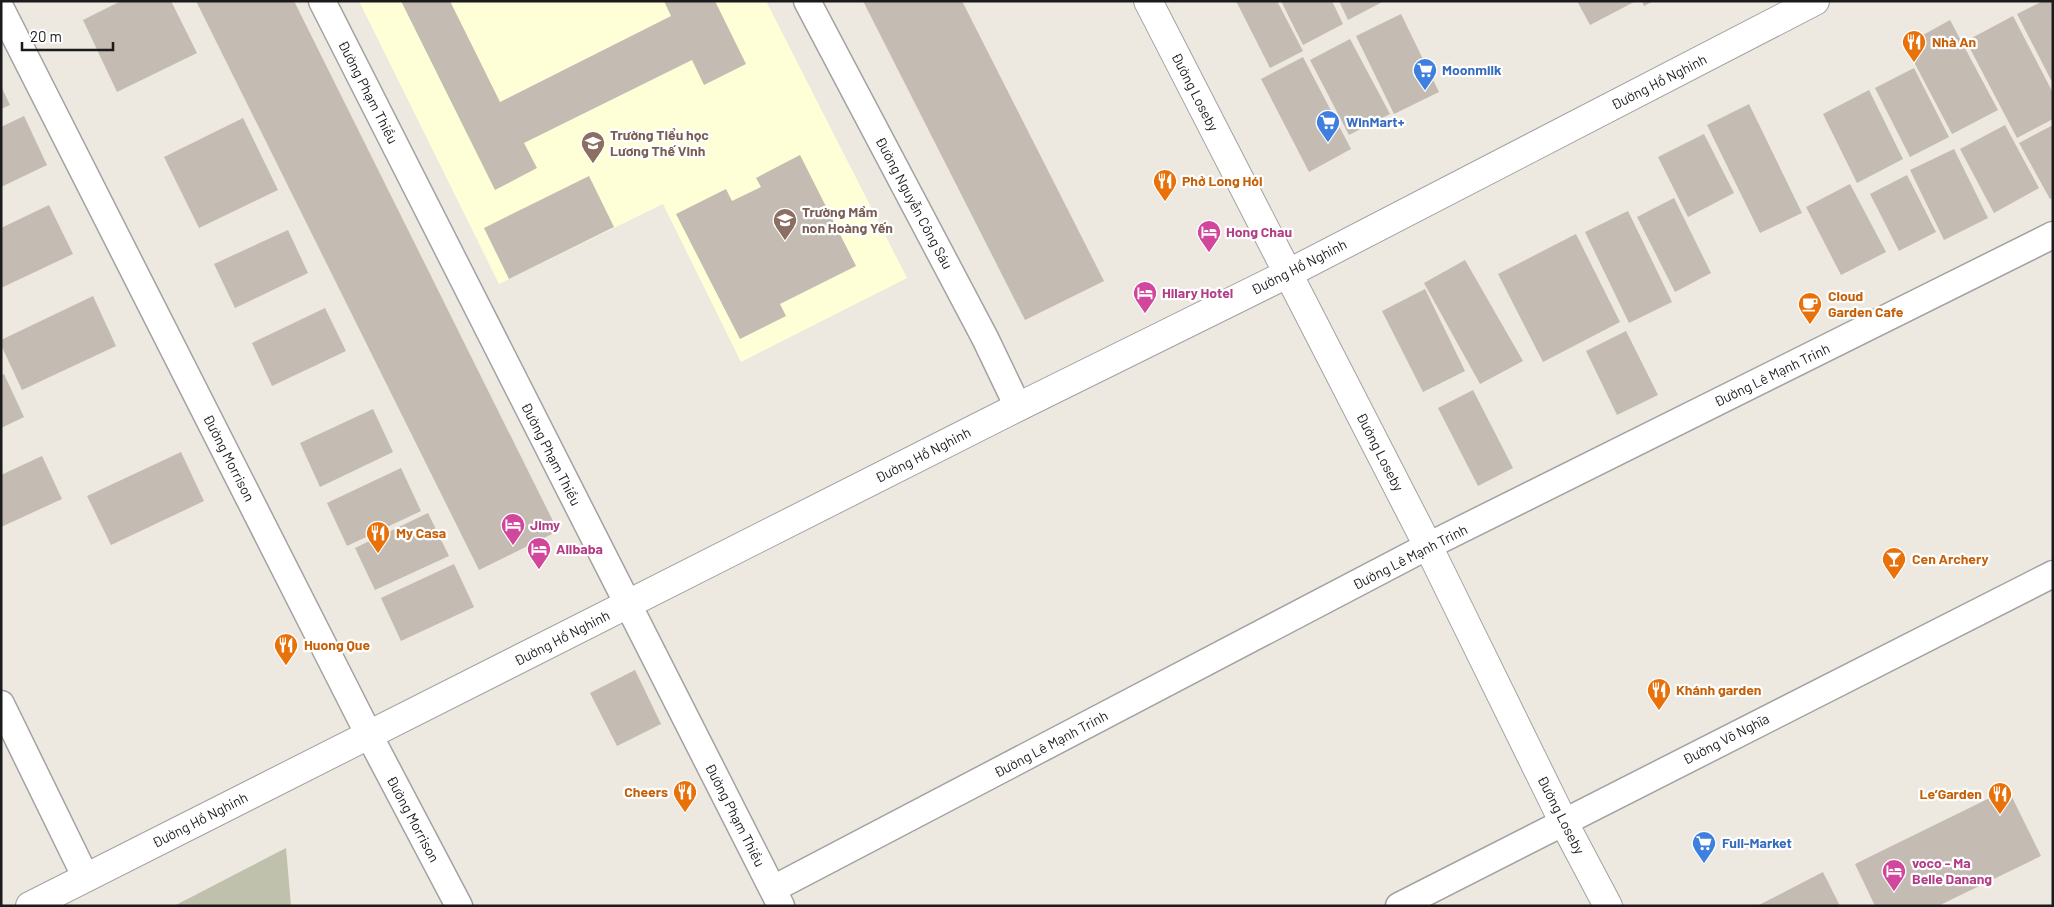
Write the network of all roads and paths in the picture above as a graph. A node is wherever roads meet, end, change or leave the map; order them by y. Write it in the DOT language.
graph roads {
  1 [pos="322,1"];
  2 [pos="807,1"];
  3 [pos="1148,1"];
  4 [pos="1816,1"];
  5 [pos="1,9"];
  6 [pos="2053,235"];
  7 [pos="1289,273"];
  8 [pos="1018,406"];
  9 [pos="1428,546"];
  10 [pos="2053,574"];
  11 [pos="627,605"];
  12 [pos="1,704"];
  13 [pos="369,735"];
  14 [pos="1563,821"];
  15 [pos="86,878"];
  16 [pos="777,897"];
  17 [pos="30,906"];
  18 [pos="459,906"];
  19 [pos="1399,906"];
  20 [pos="1608,906"];
  1 -- 11 [label="street, Đường Phạm Thiều"];
  2 -- 8 [label="street, Đường Nguyễn Công Sáu"];
  3 -- 7 [label="street, Đường Loseby"];
  4 -- 7 [label="street, Đường Hồ Nghinh"];
  5 -- 13 [label="street, Đường Morrison"];
  6 -- 9 [label="street, Đường Lê Mạnh Trinh"];
  7 -- 8 [label="street, Đường Hồ Nghinh"];
  7 -- 9 [label="street, Đường Loseby"];
  8 -- 11 [label="street, Đường Hồ Nghinh"];
  9 -- 14 [label="street, Đường Loseby"];
  9 -- 16 [label="street, Đường Lê Mạnh Trinh"];
  10 -- 14 [label="street, Đường Võ Nghĩa"];
  11 -- 13 [label="street, Đường Hồ Nghinh"];
  11 -- 16 [label="street, Đường Phạm Thiều"];
  12 -- 15 [label="street"];
  13 -- 15 [label="street, Đường Hồ Nghinh"];
  13 -- 18 [label="street, Đường Morrison"];
  14 -- 19 [label="street, Đường Võ Nghĩa"];
  14 -- 20 [label="street, Đường Loseby"];
  15 -- 17 [label="street, Đường Hồ Nghinh"];
}
